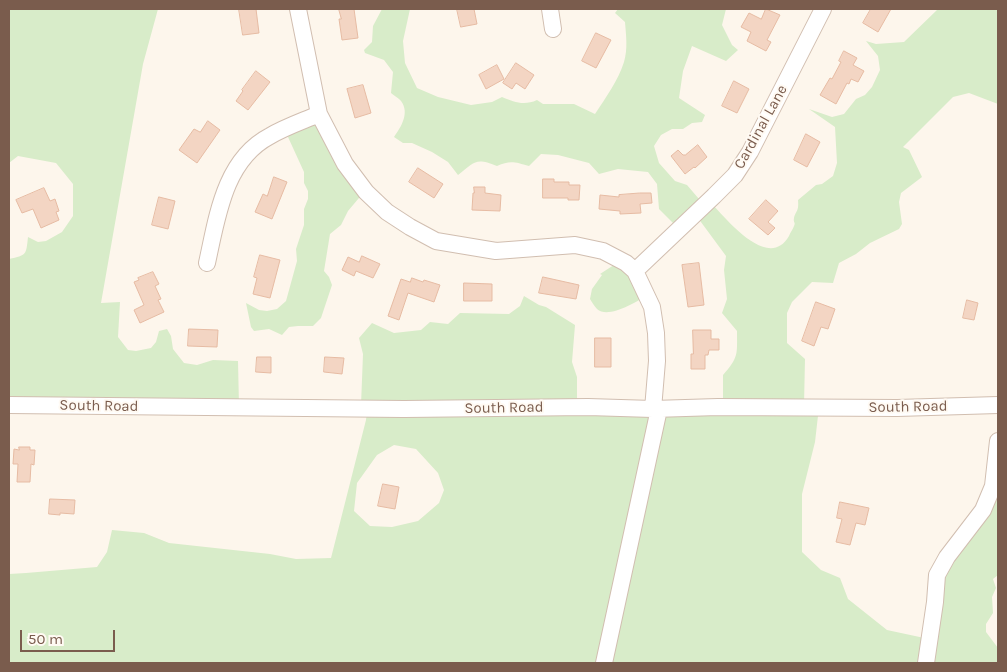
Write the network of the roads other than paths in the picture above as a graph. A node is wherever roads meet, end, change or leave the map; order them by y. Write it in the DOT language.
graph roads {
  1 [pos="298,9"];
  2 [pos="550,9"];
  3 [pos="823,9"];
  4 [pos="553,29"];
  5 [pos="319,114"];
  6 [pos="207,263"];
  7 [pos="635,271"];
  8 [pos="998,405"];
  9 [pos="9,406"];
  10 [pos="656,409"];
  11 [pos="998,441"];
  12 [pos="604,663"];
  13 [pos="926,663"];
  1 -- 5 [label="street"];
  2 -- 4 [label="street"];
  3 -- 7 [label="street, Cardinal Lane"];
  5 -- 6 [label="street"];
  5 -- 7 [label="street"];
  7 -- 10 [label="street"];
  8 -- 10 [label="street, South Road"];
  9 -- 10 [label="street, South Road"];
  10 -- 12 [label="street"];
  11 -- 13 [label="street"];
}
